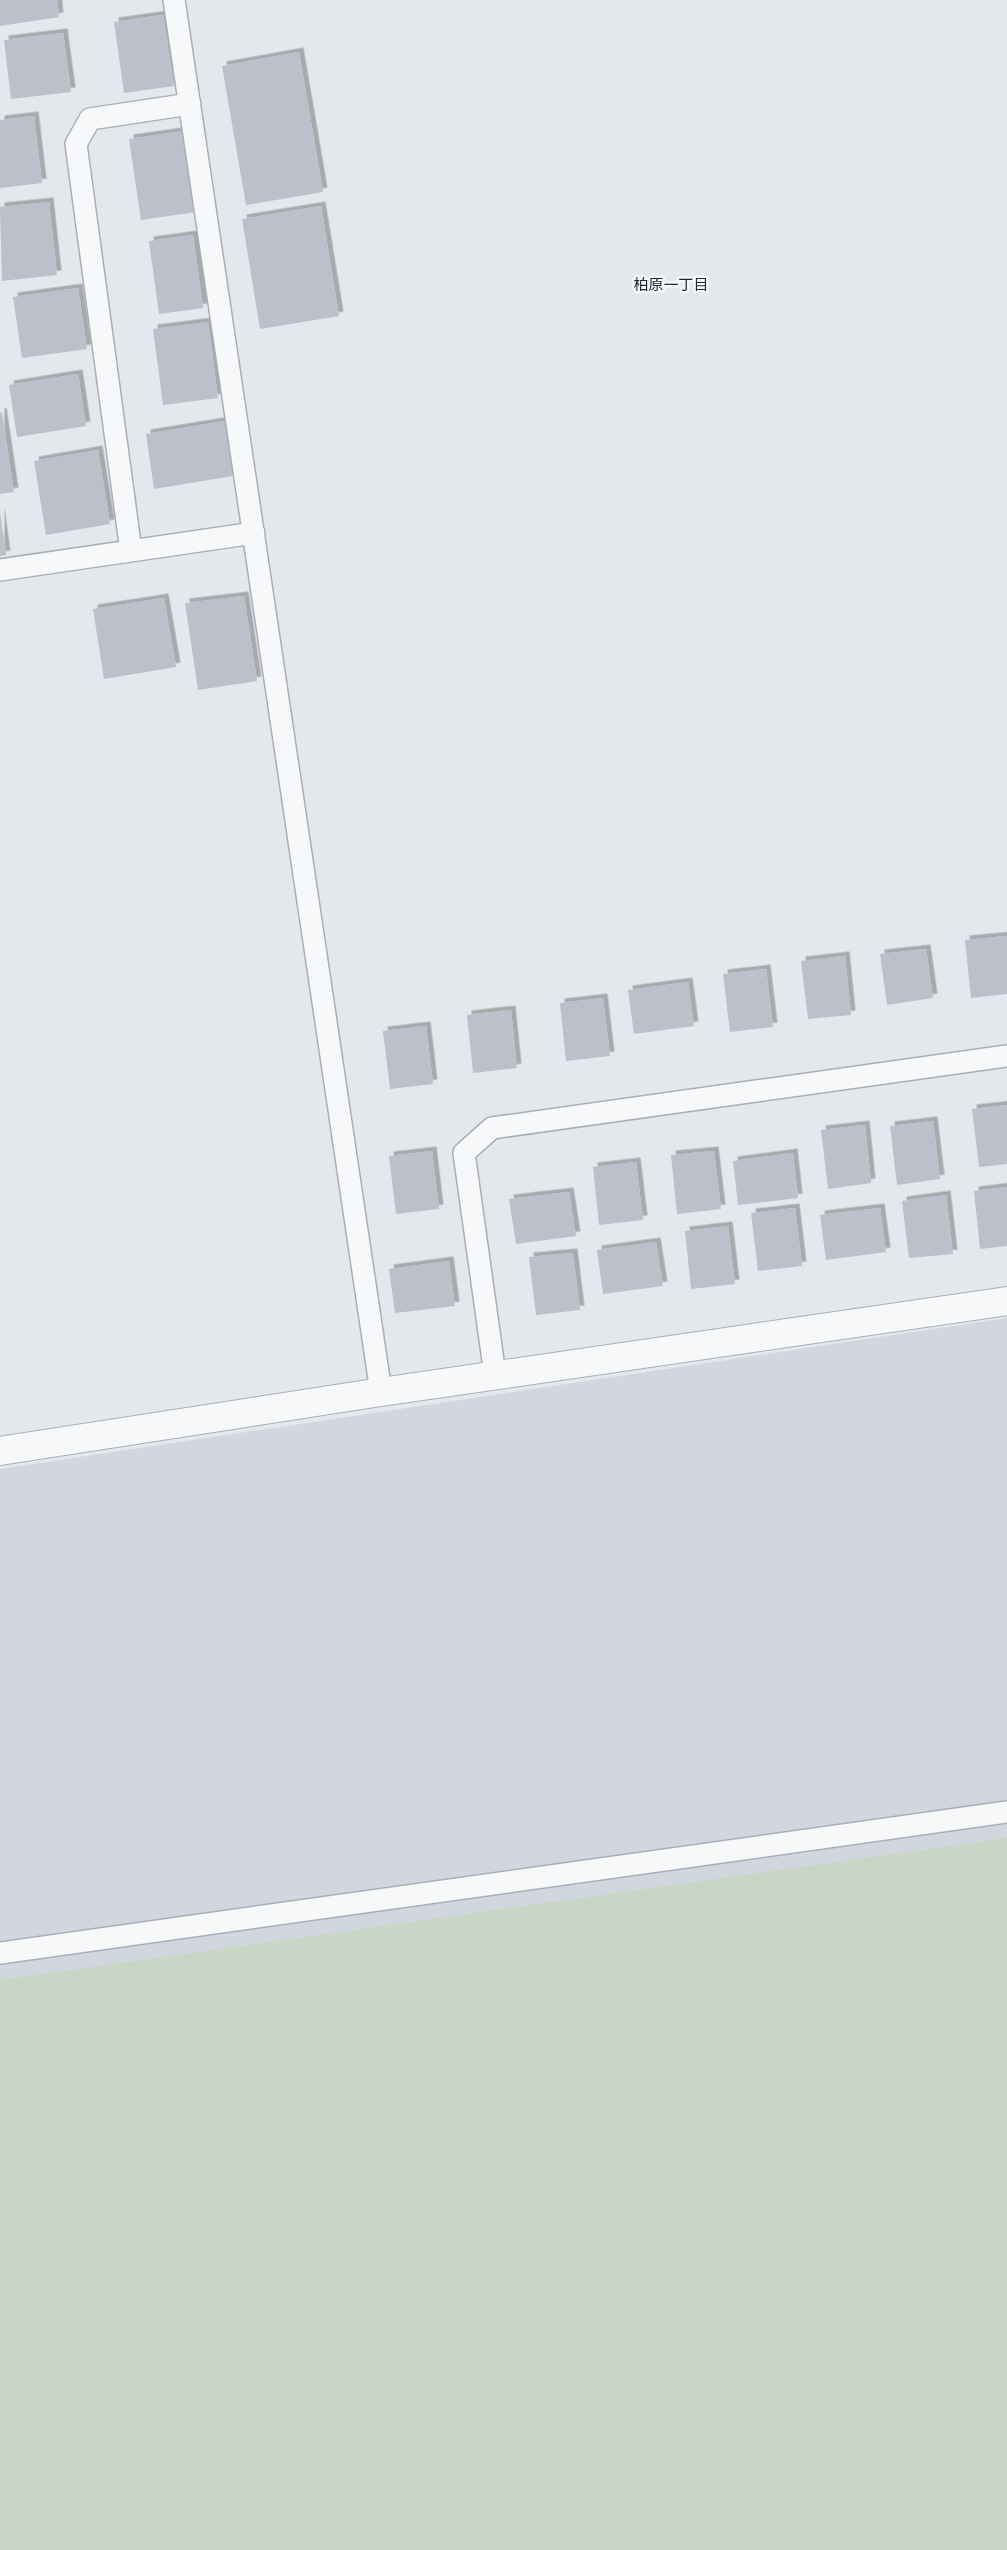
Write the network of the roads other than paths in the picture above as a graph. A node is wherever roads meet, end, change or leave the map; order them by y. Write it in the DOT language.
graph roads {
  1 [pos="174,0"];
  2 [pos="190,104"];
  3 [pos="254,534"];
  4 [pos="131,551"];
  5 [pos="0,570"];
  6 [pos="1007,1056"];
  7 [pos="1007,1301"];
  8 [pos="494,1375"];
  9 [pos="381,1392"];
  10 [pos="0,1451"];
  11 [pos="1007,1812"];
  12 [pos="0,1953"];
  1 -- 2 [label="lane"];
  2 -- 3 [label="lane"];
  2 -- 4 [label="lane"];
  3 -- 4 [label="lane"];
  3 -- 9 [label="lane"];
  4 -- 5 [label="lane"];
  6 -- 8 [label="lane"];
  7 -- 8 [label="street"];
  8 -- 9 [label="street"];
  9 -- 10 [label="street"];
  11 -- 12 [label="lane"];
}
